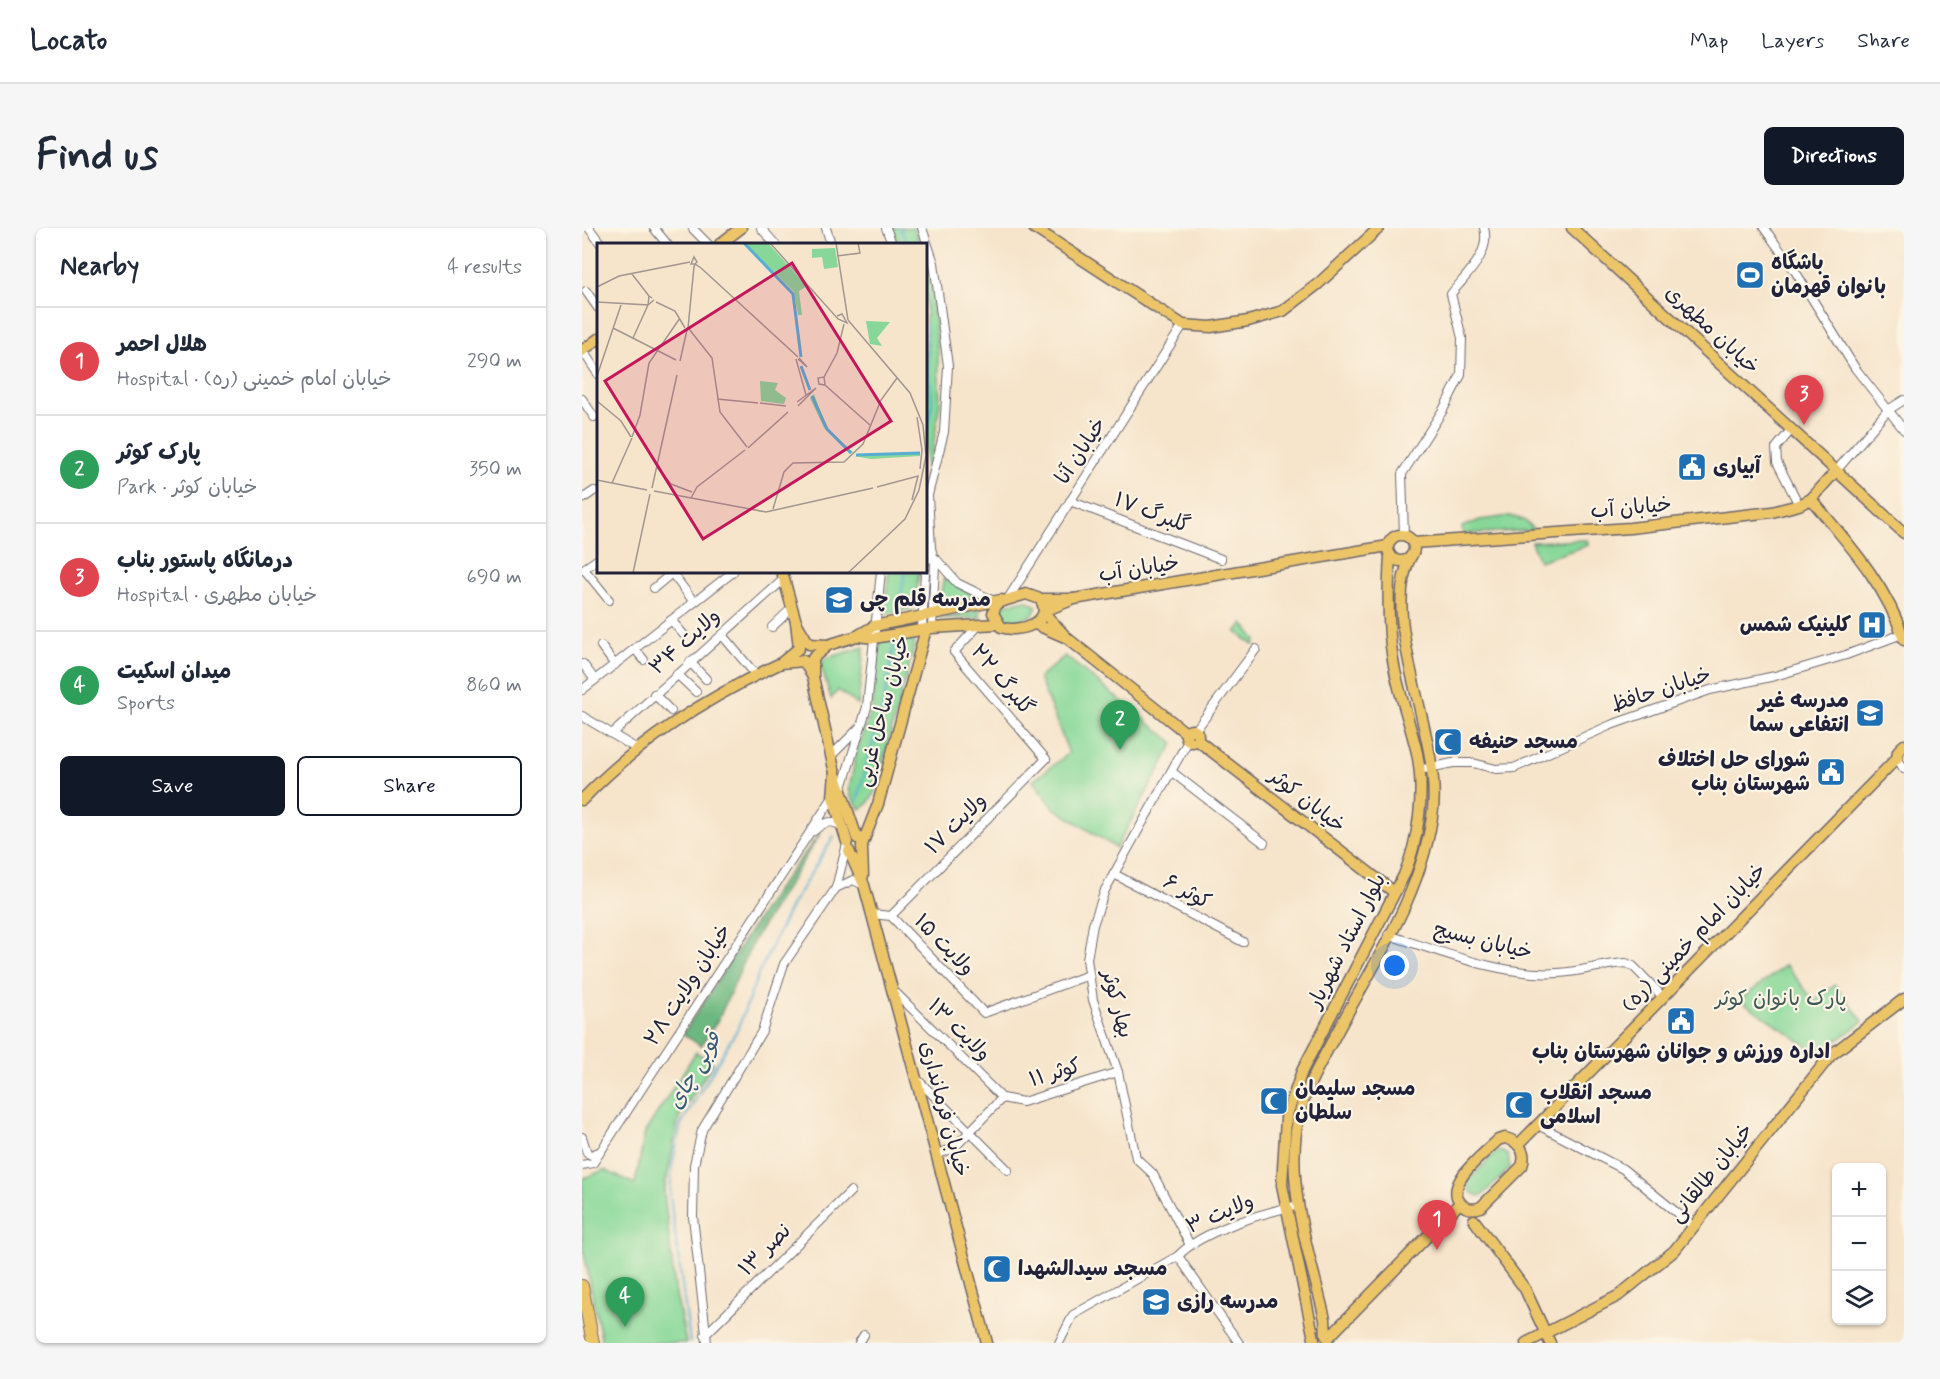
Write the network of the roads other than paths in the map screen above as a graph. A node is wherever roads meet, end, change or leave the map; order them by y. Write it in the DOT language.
graph roads {
  1 [pos="589,228"];
  2 [pos="654,228"];
  3 [pos="741,228"];
  4 [pos="761,228"];
  5 [pos="826,228"];
  6 [pos="886,228"];
  7 [pos="922,228"];
  8 [pos="1035,228"];
  9 [pos="1379,228"];
  10 [pos="1484,228"];
  11 [pos="1572,228"];
  12 [pos="1764,228"];
  13 [pos="693,229"];
  14 [pos="732,241"];
  15 [pos="600,243"];
  16 [pos="666,243"];
  17 [pos="707,243"];
  18 [pos="774,243"];
  19 [pos="831,243"];
  20 [pos="892,243"];
  21 [pos="586,291"];
  22 [pos="597,307"];
  23 [pos="1183,325"];
  24 [pos="597,341"];
  25 [pos="582,351"];
  26 [pos="597,373"];
  27 [pos="582,399"];
  28 [pos="1904,400"];
  29 [pos="1888,410"];
  30 [pos="594,417"];
  31 [pos="1791,430"];
  32 [pos="1904,430"];
  33 [pos="1836,471"];
  34 [pos="594,491"];
  35 [pos="582,499"];
  36 [pos="1811,499"];
  37 [pos="1070,501"];
  38 [pos="1799,505"];
  39 [pos="1904,533"];
  40 [pos="1404,535"];
  41 [pos="1413,543"];
  42 [pos="931,548"];
  43 [pos="1389,550"];
  44 [pos="1411,556"];
  45 [pos="927,558"];
  46 [pos="1221,560"];
  47 [pos="597,561"];
  48 [pos="583,569"];
  49 [pos="671,573"];
  50 [pos="673,573"];
  51 [pos="732,573"];
  52 [pos="881,573"];
  53 [pos="925,573"];
  54 [pos="783,575"];
  55 [pos="654,588"];
  56 [pos="1040,598"];
  57 [pos="1002,599"];
  58 [pos="1074,599"];
  59 [pos="609,600"];
  60 [pos="694,603"];
  61 [pos="792,608"];
  62 [pos="1044,612"];
  63 [pos="926,615"];
  64 [pos="671,620"];
  65 [pos="997,624"];
  66 [pos="1035,624"];
  67 [pos="980,625"];
  68 [pos="772,627"];
  69 [pos="926,629"];
  70 [pos="874,632"];
  71 [pos="722,634"];
  72 [pos="684,635"];
  73 [pos="1903,637"];
  74 [pos="1067,638"];
  75 [pos="601,645"];
  76 [pos="828,645"];
  77 [pos="804,646"];
  78 [pos="635,649"];
  79 [pos="1256,650"];
  80 [pos="644,660"];
  81 [pos="809,660"];
  82 [pos="690,662"];
  83 [pos="781,663"];
  84 [pos="583,664"];
  85 [pos="615,665"];
  86 [pos="677,674"];
  87 [pos="756,675"];
  88 [pos="706,679"];
  89 [pos="595,680"];
  90 [pos="582,690"];
  91 [pos="696,692"];
  92 [pos="654,694"];
  93 [pos="671,711"];
  94 [pos="582,716"];
  95 [pos="862,725"];
  96 [pos="612,734"];
  97 [pos="1192,736"];
  98 [pos="1904,745"];
  99 [pos="637,749"];
  100 [pos="831,756"];
  101 [pos="1901,757"];
  102 [pos="1046,759"];
  103 [pos="1432,767"];
  104 [pos="1904,769"];
  105 [pos="1419,771"];
  106 [pos="1172,772"];
  107 [pos="837,794"];
  108 [pos="582,800"];
  109 [pos="878,804"];
  110 [pos="807,838"];
  111 [pos="853,841"];
  112 [pos="1264,843"];
  113 [pos="1114,873"];
  114 [pos="864,885"];
  115 [pos="837,888"];
  116 [pos="1394,892"];
  117 [pos="871,914"];
  118 [pos="891,916"];
  119 [pos="1388,935"];
  120 [pos="1243,942"];
  121 [pos="1089,975"];
  122 [pos="1350,977"];
  123 [pos="1363,984"];
  124 [pos="891,987"];
  125 [pos="1663,997"];
  126 [pos="1904,999"];
  127 [pos="1118,1072"];
  128 [pos="915,1077"];
  129 [pos="1002,1098"];
  130 [pos="1538,1125"];
  131 [pos="970,1132"];
  132 [pos="582,1137"];
  133 [pos="1518,1145"];
  134 [pos="600,1151"];
  135 [pos="936,1155"];
  136 [pos="582,1165"];
  137 [pos="1008,1170"];
  138 [pos="851,1191"];
  139 [pos="1461,1204"];
  140 [pos="1299,1205"];
  141 [pos="1286,1208"];
  142 [pos="1475,1214"];
  143 [pos="1694,1226"];
  144 [pos="1190,1245"];
  145 [pos="1178,1256"];
  146 [pos="582,1286"];
  147 [pos="1325,1319"];
  148 [pos="1342,1324"];
  149 [pos="864,1335"];
  150 [pos="706,1339"];
  151 [pos="1328,1339"];
  152 [pos="1547,1339"];
  153 [pos="1313,1341"];
  154 [pos="593,1343"];
  155 [pos="859,1343"];
  156 [pos="987,1343"];
  157 [pos="1059,1343"];
  158 [pos="1239,1343"];
  159 [pos="1526,1343"];
  1 -- 15 [label="street"];
  2 -- 16 [label="street"];
  3 -- 14 [label="main road"];
  4 -- 18 [label="street"];
  5 -- 19 [label="street"];
  6 -- 20 [label="street"];
  7 -- 42 [label="street, خیابان ساحل غربی"];
  8 -- 23 [label="main road"];
  9 -- 23 [label="main road"];
  10 -- 40 [label="street"];
  11 -- 31 [label="main road, خیابان مطهری"];
  12 -- 29 [label="street"];
  13 -- 17 [label="street"];
  21 -- 22 [label="street"];
  23 -- 37 [label="street, خیابان آنا"];
  24 -- 25 [label="main road"];
  25 -- 26 [label="street"];
  27 -- 30 [label="street"];
  28 -- 29 [label="street"];
  29 -- 32 [label="street"];
  29 -- 33 [label="street"];
  31 -- 33 [label="main road, خیابان مطهری"];
  31 -- 38 [label="street"];
  33 -- 36 [label="main road, خیابان آب"];
  33 -- 39 [label="main road, خیابان مطهری"];
  34 -- 35 [label="street"];
  36 -- 38 [label="main road, خیابان آب"];
  36 -- 73 [label="main road"];
  37 -- 46 [label="street, گلبرگ ۱۷"];
  37 -- 57 [label="street, خیابان آنا"];
  38 -- 41 [label="main road, خیابان آب"];
  40 -- 41 [label="main road"];
  40 -- 43 [label="main road"];
  41 -- 44 [label="main road"];
  42 -- 45 [label="street, خیابان ساحل غربی"];
  42 -- 57 [label="street"];
  42 -- 63 [label="street, خیابان ساحل غربی"];
  43 -- 44 [label="main road"];
  43 -- 58 [label="main road, خیابان آب"];
  43 -- 105 [label="main road, بلوار استاد شهریار"];
  44 -- 103 [label="main road, بلوار استاد شهریار"];
  47 -- 48 [label="street"];
  48 -- 59 [label="street"];
  49 -- 55 [label="street"];
  50 -- 60 [label="street"];
  51 -- 60 [label="street"];
  52 -- 70 [label="street, خیابان ولایت ۲۸"];
  53 -- 63 [label="street, خیابان ساحل غربی"];
  54 -- 61 [label="main road"];
  54 -- 71 [label="street, ولایت ۳۴"];
  56 -- 57 [label="main road"];
  56 -- 58 [label="main road, خیابان آب"];
  56 -- 62 [label="main road"];
  57 -- 63 [label="main road"];
  57 -- 65 [label="main road"];
  58 -- 62 [label="main road, خیابان آب"];
  60 -- 64 [label="street"];
  61 -- 68 [label="street"];
  61 -- 77 [label="main road"];
  62 -- 66 [label="main road"];
  62 -- 74 [label="main road, خیابان کوثر"];
  63 -- 69 [label="street"];
  63 -- 70 [label="main road"];
  64 -- 72 [label="street"];
  64 -- 78 [label="street"];
  65 -- 66 [label="main road"];
  65 -- 67 [label="main road"];
  66 -- 74 [label="main road, خیابان کوثر"];
  67 -- 69 [label="main road"];
  67 -- 102 [label="street, گلبرگ ۲۲"];
  69 -- 70 [label="main road"];
  69 -- 109 [label="main road, خیابان ساحل غربی"];
  70 -- 76 [label="main road"];
  70 -- 95 [label="street, خیابان ولایت ۲۸"];
  71 -- 82 [label="street, ولایت ۳۴"];
  71 -- 87 [label="street"];
  73 -- 103 [label="street, خیابان حافظ"];
  74 -- 97 [label="main road, خیابان کوثر"];
  75 -- 85 [label="street"];
  76 -- 77 [label="main road"];
  76 -- 81 [label="main road"];
  77 -- 81 [label="main road"];
  77 -- 81 [label="main road"];
  77 -- 83 [label="main road"];
  78 -- 80 [label="street"];
  78 -- 85 [label="street"];
  79 -- 97 [label="street, بهار کوثر"];
  81 -- 83 [label="main road"];
  81 -- 100 [label="main road, خیابان فرمانداری"];
  82 -- 86 [label="street, ولایت ۳۴"];
  82 -- 88 [label="street"];
  83 -- 87 [label="main road"];
  84 -- 89 [label="street"];
  85 -- 89 [label="street"];
  86 -- 91 [label="street"];
  86 -- 92 [label="street, ولایت ۳۴"];
  87 -- 99 [label="main road"];
  89 -- 90 [label="street"];
  92 -- 93 [label="street"];
  92 -- 96 [label="street, ولایت ۳۴"];
  94 -- 96 [label="street"];
  95 -- 100 [label="street"];
  95 -- 107 [label="street, خیابان ولایت ۲۸"];
  96 -- 99 [label="street"];
  97 -- 106 [label="street, بهار کوثر"];
  97 -- 116 [label="main road, خیابان کوثر"];
  98 -- 101 [label="main road, خیابان امام خمینی (ره)"];
  99 -- 108 [label="main road"];
  100 -- 107 [label="main road, خیابان فرمانداری"];
  101 -- 104 [label="street"];
  101 -- 125 [label="main road, خیابان امام خمینی (ره)"];
  102 -- 118 [label="street, ولایت ۱۷"];
  103 -- 105 [label="street, خیابان حافظ"];
  103 -- 119 [label="main road, بلوار استاد شهریار"];
  105 -- 116 [label="main road, بلوار استاد شهریار"];
  106 -- 112 [label="street"];
  106 -- 113 [label="street, بهار کوثر"];
  107 -- 110 [label="street, خیابان ولایت ۲۸"];
  107 -- 111 [label="main road, خیابان فرمانداری"];
  109 -- 111 [label="main road, خیابان ساحل غربی"];
  109 -- 111 [label="main road, خیابان ساحل غربی"];
  110 -- 111 [label="street, خیابان ولایت ۲۸"];
  110 -- 134 [label="street, خیابان ولایت ۲۸"];
  111 -- 114 [label="main road, خیابان فرمانداری"];
  111 -- 115 [label="street"];
  113 -- 120 [label="street, کوثر ۶"];
  113 -- 121 [label="street, بهار کوثر"];
  114 -- 115 [label="street"];
  114 -- 117 [label="main road, خیابان فرمانداری"];
  115 -- 150 [label="street"];
  116 -- 122 [label="main road, بلوار استاد شهریار"];
  117 -- 118 [label="street, ولایت ۱۵"];
  117 -- 124 [label="main road, خیابان فرمانداری"];
  118 -- 121 [label="street, ولایت ۱۵"];
  119 -- 123 [label="main road, بلوار استاد شهریار"];
  119 -- 125 [label="street, خیابان بسیج"];
  121 -- 127 [label="street, بهار کوثر"];
  122 -- 123 [label="street"];
  122 -- 141 [label="main road, بلوار استاد شهریار"];
  123 -- 140 [label="main road, بلوار استاد شهریار"];
  124 -- 128 [label="main road, خیابان فرمانداری"];
  124 -- 129 [label="street, ولایت ۱۳"];
  125 -- 130 [label="main road, خیابان امام خمینی (ره)"];
  126 -- 143 [label="main road, خیابان طالقانی"];
  127 -- 129 [label="street, کوثر ۱۱"];
  127 -- 144 [label="street, بهار کوثر"];
  128 -- 131 [label="street"];
  128 -- 135 [label="main road, خیابان فرمانداری"];
  129 -- 131 [label="street"];
  130 -- 133 [label="main road, خیابان امام خمینی (ره)"];
  130 -- 143 [label="street"];
  131 -- 135 [label="street"];
  131 -- 137 [label="street"];
  132 -- 134 [label="street"];
  133 -- 139 [label="main road"];
  133 -- 142 [label="main road"];
  134 -- 136 [label="street, خیابان ولایت ۲۸"];
  135 -- 156 [label="main road, خیابان فرمانداری"];
  138 -- 150 [label="street, نصر ۱۳"];
  139 -- 142 [label="main road"];
  139 -- 148 [label="main road"];
  140 -- 141 [label="street, ولایت ۳"];
  140 -- 147 [label="main road, بلوار استاد شهریار"];
  141 -- 144 [label="street, ولایت ۳"];
  141 -- 153 [label="main road, بلوار استاد شهریار"];
  142 -- 152 [label="main road"];
  143 -- 152 [label="main road, خیابان طالقانی"];
  144 -- 145 [label="street, ولایت ۳"];
  145 -- 157 [label="street, ولایت ۳"];
  145 -- 158 [label="street"];
  146 -- 154 [label="highway"];
  147 -- 148 [label="street"];
  147 -- 151 [label="main road, بلوار استاد شهریار"];
  148 -- 151 [label="main road"];
  149 -- 155 [label="street"];
  151 -- 153 [label="main road"];
  152 -- 159 [label="main road, خیابان طالقانی"];
}
